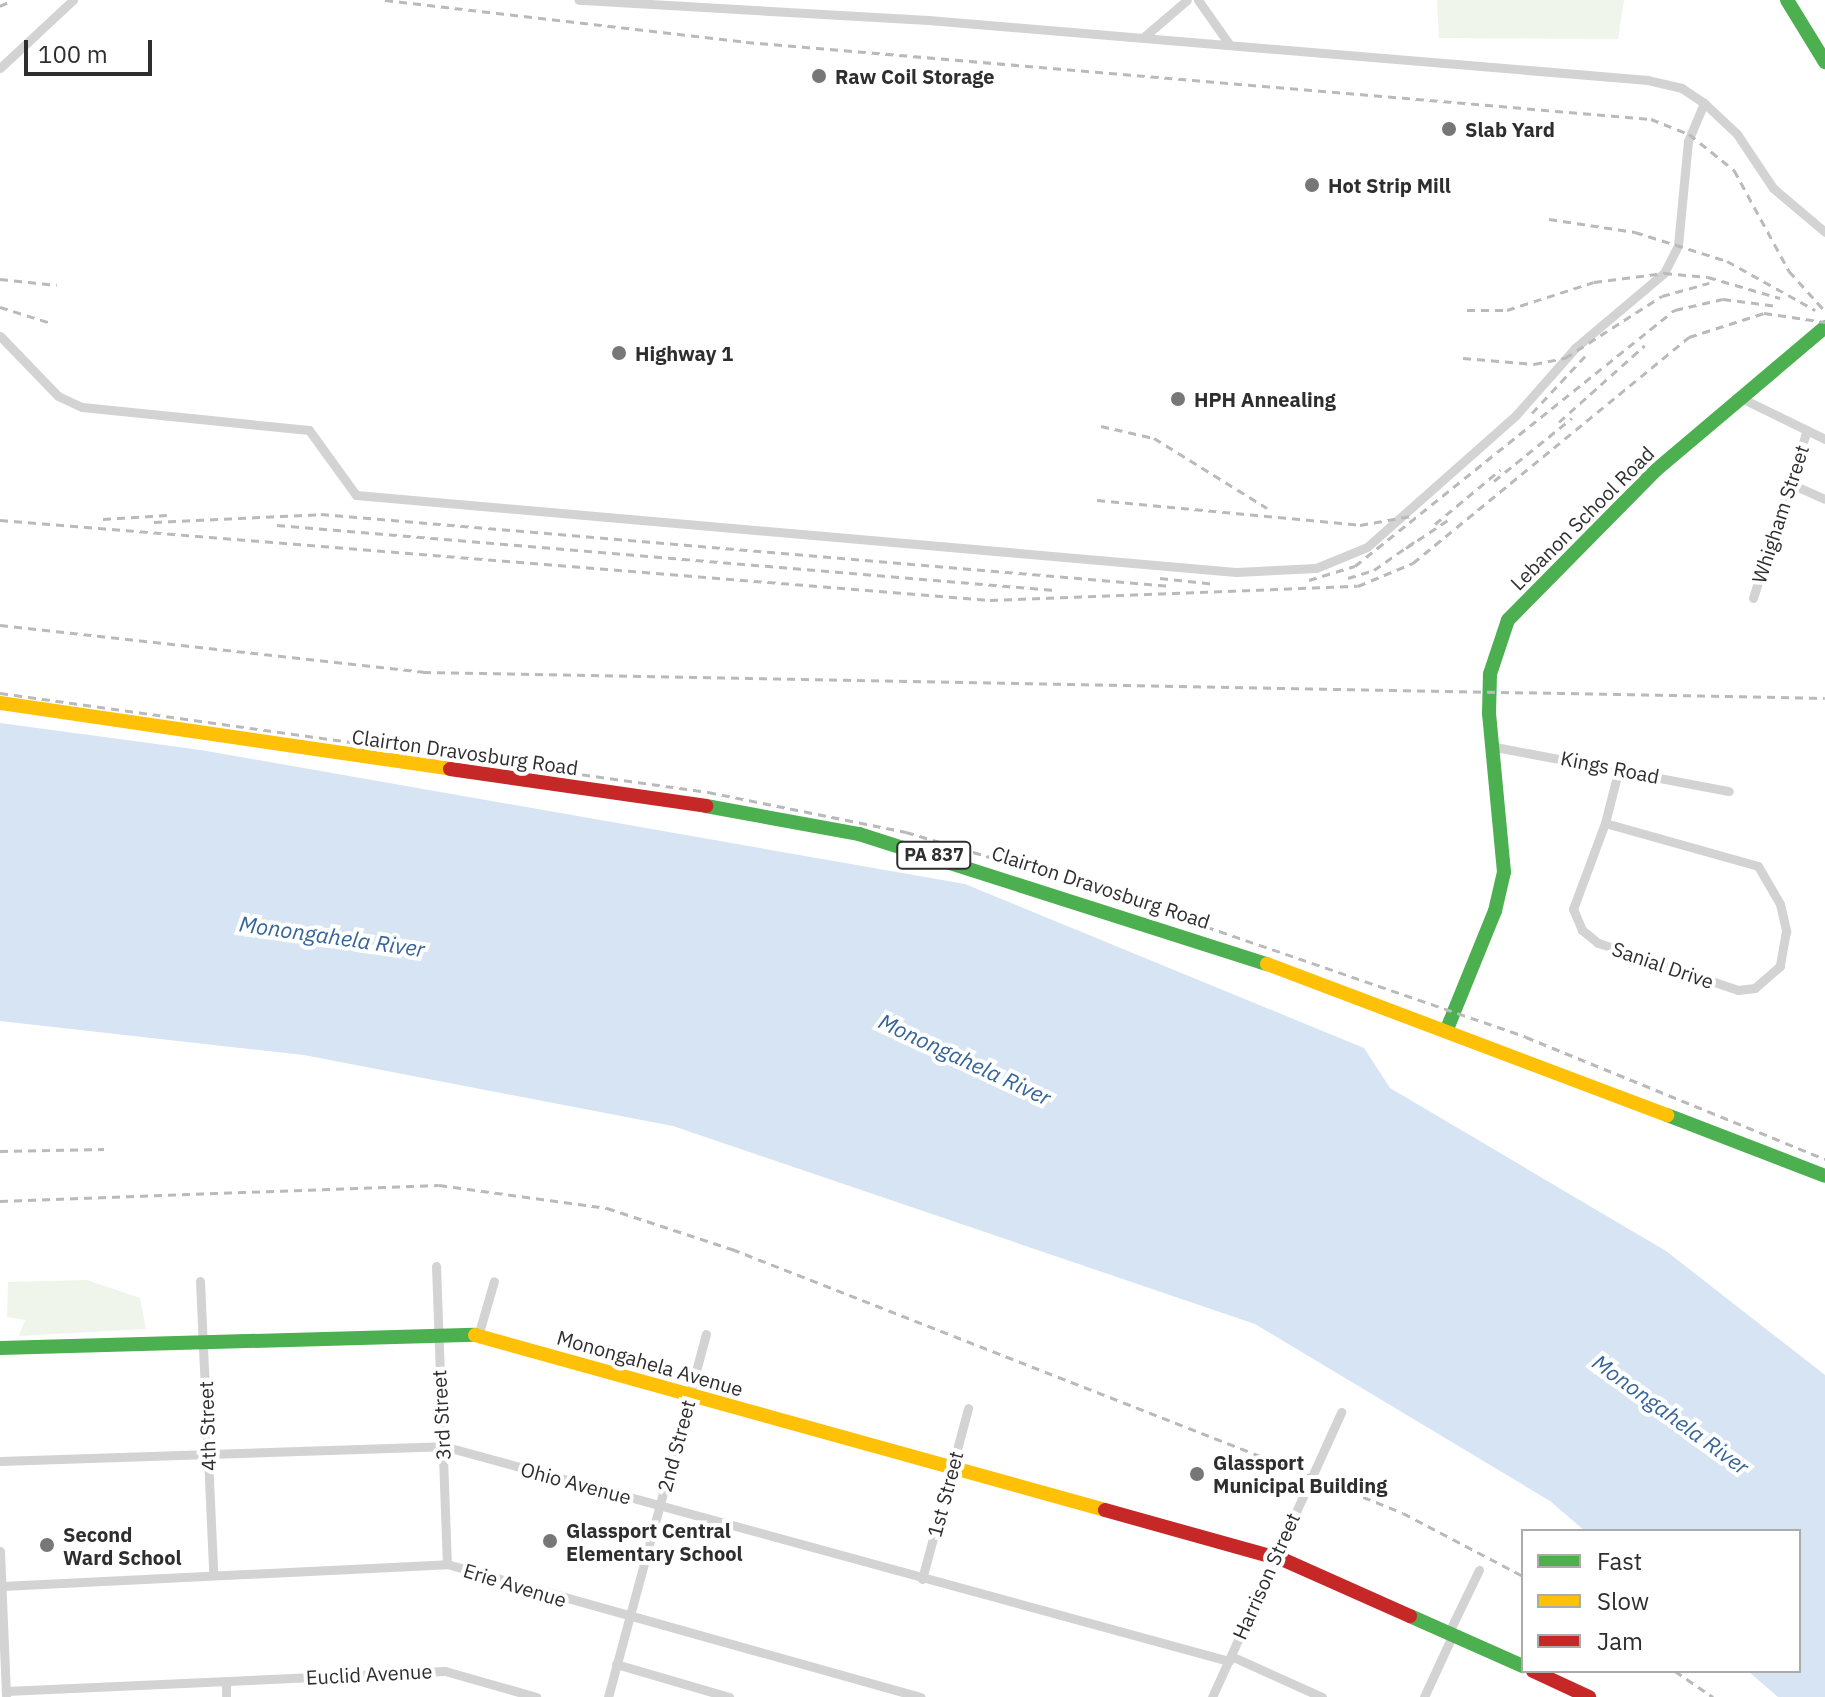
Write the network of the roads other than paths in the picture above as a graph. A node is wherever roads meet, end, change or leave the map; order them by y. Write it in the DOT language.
graph roads {
  1 [pos="73,0"];
  2 [pos="579,0"];
  3 [pos="1187,0"];
  4 [pos="1198,0"];
  5 [pos="1787,0"];
  6 [pos="1143,37"];
  7 [pos="1229,44"];
  8 [pos="1825,62"];
  9 [pos="0,68"];
  10 [pos="1704,103"];
  11 [pos="1803,216"];
  12 [pos="1825,223"];
  13 [pos="1825,232"];
  14 [pos="1825,327"];
  15 [pos="0,336"];
  16 [pos="1739,397"];
  17 [pos="1807,430"];
  18 [pos="1825,439"];
  19 [pos="1789,483"];
  20 [pos="1825,499"];
  21 [pos="1753,598"];
  22 [pos="0,703"];
  23 [pos="1490,746"];
  24 [pos="1619,768"];
  25 [pos="1729,791"];
  26 [pos="1605,823"];
  27 [pos="1447,1029"];
  28 [pos="1825,1176"];
  29 [pos="436,1266"];
  30 [pos="200,1281"];
  31 [pos="494,1281"];
  32 [pos="438,1328"];
  33 [pos="706,1334"];
  34 [pos="478,1336"];
  35 [pos="203,1339"];
  36 [pos="0,1348"];
  37 [pos="690,1396"];
  38 [pos="968,1408"];
  39 [pos="1341,1412"];
  40 [pos="443,1446"];
  41 [pos="208,1453"];
  42 [pos="0,1461"];
  43 [pos="952,1469"];
  44 [pos="660,1506"];
  45 [pos="0,1551"];
  46 [pos="1274,1557"];
  47 [pos="447,1564"];
  48 [pos="1479,1570"];
  49 [pos="213,1572"];
  50 [pos="922,1579"];
  51 [pos="2,1586"];
  52 [pos="629,1619"];
  53 [pos="1451,1633"];
  54 [pos="1230,1659"];
  55 [pos="616,1664"];
  56 [pos="2,1665"];
  57 [pos="1521,1665"];
  58 [pos="1537,1673"];
  59 [pos="226,1681"];
  60 [pos="890,1693"];
  61 [pos="6,1694"];
  62 [pos="226,1697"];
  63 [pos="536,1697"];
  64 [pos="608,1697"];
  65 [pos="729,1697"];
  66 [pos="921,1697"];
  67 [pos="1212,1697"];
  68 [pos="1322,1697"];
  69 [pos="1424,1697"];
  70 [pos="1589,1697"];
  1 -- 9 [label="street"];
  2 -- 6 [label="street"];
  3 -- 6 [label="street"];
  4 -- 7 [label="street"];
  5 -- 8 [label="main road"];
  6 -- 7 [label="street"];
  7 -- 10 [label="street"];
  10 -- 11 [label="street"];
  10 -- 15 [label="street"];
  11 -- 12 [label="street"];
  11 -- 13 [label="street"];
  14 -- 16 [label="main road, Lebanon School Road"];
  16 -- 17 [label="street"];
  16 -- 23 [label="main road, Lebanon School Road"];
  17 -- 18 [label="street"];
  17 -- 19 [label="street, Whigham Street"];
  19 -- 20 [label="street"];
  19 -- 21 [label="street, Whigham Street"];
  22 -- 27 [label="main road, Clairton Dravosburg Road / PA 837"];
  23 -- 24 [label="street, Kings Road"];
  23 -- 27 [label="main road, Lebanon School Road"];
  24 -- 25 [label="street, Kings Road"];
  24 -- 26 [label="street, Sanial Drive"];
  26 -- 26 [label="street, Sanial Drive"];
  27 -- 28 [label="main road, Clairton Dravosburg Road / PA 837"];
  29 -- 32 [label="street, 3rd Street"];
  30 -- 35 [label="street, 4th Street"];
  31 -- 34 [label="street"];
  32 -- 34 [label="main road, Monongahela Avenue"];
  32 -- 35 [label="main road, Monongahela Avenue"];
  32 -- 40 [label="street, 3rd Street"];
  33 -- 37 [label="street, 2nd Street"];
  34 -- 37 [label="main road, Monongahela Avenue"];
  35 -- 36 [label="main road, Monongahela Avenue"];
  35 -- 41 [label="street, 4th Street"];
  37 -- 43 [label="main road, Monongahela Avenue"];
  37 -- 44 [label="street, 2nd Street"];
  38 -- 43 [label="street, 1st Street"];
  39 -- 46 [label="street, Harrison Street"];
  40 -- 41 [label="street, Ohio Avenue"];
  40 -- 44 [label="street, Ohio Avenue"];
  40 -- 47 [label="street, 3rd Street"];
  41 -- 42 [label="street, Ohio Avenue"];
  41 -- 49 [label="street, 4th Street"];
  43 -- 46 [label="main road, Monongahela Avenue"];
  43 -- 50 [label="street, 1st Street"];
  44 -- 50 [label="street, Ohio Avenue"];
  44 -- 52 [label="street, 2nd Street"];
  45 -- 51 [label="street"];
  46 -- 53 [label="main road, Monongahela Avenue"];
  46 -- 54 [label="street, Harrison Street"];
  47 -- 49 [label="street, Erie Avenue"];
  47 -- 52 [label="street, Erie Avenue"];
  48 -- 53 [label="street"];
  49 -- 51 [label="street, Erie Avenue"];
  50 -- 54 [label="street, Ohio Avenue"];
  51 -- 56 [label="street"];
  52 -- 55 [label="street, 2nd Street"];
  52 -- 60 [label="street, Erie Avenue"];
  53 -- 57 [label="main road, Monongahela Avenue"];
  53 -- 69 [label="street"];
  54 -- 67 [label="street, Harrison Street"];
  54 -- 68 [label="street, Ohio Avenue"];
  55 -- 64 [label="street, 2nd Street"];
  55 -- 65 [label="street"];
  56 -- 61 [label="street"];
  58 -- 70 [label="main road"];
  59 -- 61 [label="street, Euclid Avenue"];
  59 -- 62 [label="street"];
  59 -- 63 [label="street, Euclid Avenue"];
  60 -- 66 [label="street, Erie Avenue"];
}
